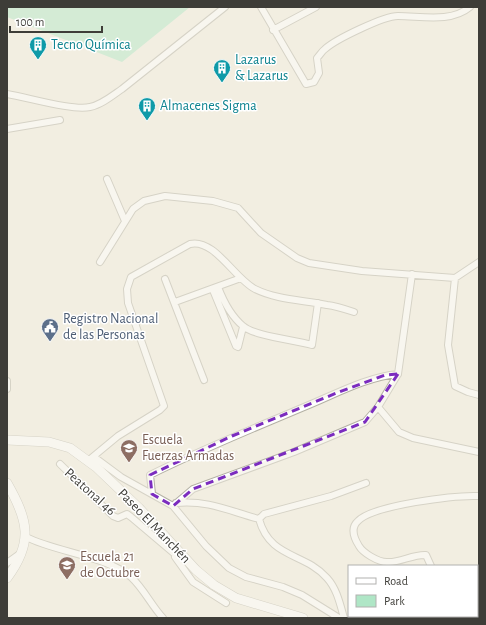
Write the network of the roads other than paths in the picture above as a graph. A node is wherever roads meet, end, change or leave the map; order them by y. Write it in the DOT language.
graph roads {
  1 [pos="225,7"];
  2 [pos="261,7"];
  3 [pos="316,7"];
  4 [pos="470,7"];
  5 [pos="273,30"];
  6 [pos="7,94"];
  7 [pos="60,120"];
  8 [pos="7,130"];
  9 [pos="107,179"];
  10 [pos="125,221"];
  11 [pos="100,262"];
  12 [pos="479,262"];
  13 [pos="412,274"];
  14 [pos="164,278"];
  15 [pos="241,278"];
  16 [pos="455,278"];
  17 [pos="215,288"];
  18 [pos="175,302"];
  19 [pos="318,303"];
  20 [pos="354,312"];
  21 [pos="243,327"];
  22 [pos="398,374"];
  23 [pos="204,380"];
  24 [pos="7,381"];
  25 [pos="7,389"];
  26 [pos="479,395"];
  27 [pos="378,407"];
  28 [pos="8,440"];
  29 [pos="479,452"];
  30 [pos="91,459"];
  31 [pos="60,464"];
  32 [pos="7,483"];
  33 [pos="366,483"];
  34 [pos="152,494"];
  35 [pos="479,496"];
  36 [pos="175,505"];
  37 [pos="259,519"];
  38 [pos="26,537"];
  39 [pos="22,552"];
  40 [pos="172,552"];
  41 [pos="7,563"];
  42 [pos="431,565"];
  43 [pos="196,570"];
  44 [pos="7,578"];
  45 [pos="226,603"];
  46 [pos="163,618"];
  47 [pos="303,618"];
  48 [pos="339,618"];
  49 [pos="344,618"];
  1 -- 6 [label="street"];
  2 -- 5 [label="street"];
  3 -- 5 [label="street"];
  4 -- 5 [label="street"];
  7 -- 8 [label="street"];
  9 -- 10 [label="street"];
  10 -- 11 [label="street"];
  10 -- 13 [label="street"];
  12 -- 16 [label="street"];
  13 -- 16 [label="street"];
  13 -- 22 [label="street"];
  14 -- 18 [label="street"];
  15 -- 17 [label="street"];
  15 -- 19 [label="street"];
  15 -- 30 [label="street"];
  16 -- 26 [label="street"];
  17 -- 18 [label="street"];
  17 -- 21 [label="street"];
  17 -- 21 [label="street"];
  18 -- 23 [label="street"];
  19 -- 20 [label="street"];
  19 -- 21 [label="street"];
  22 -- 27 [label="street"];
  22 -- 34 [label="street"];
  24 -- 25 [label="street"];
  27 -- 29 [label="street"];
  27 -- 36 [label="street"];
  28 -- 30 [label="street, Paseo El Manchén"];
  30 -- 34 [label="street"];
  30 -- 43 [label="street, Paseo El Manchén"];
  31 -- 40 [label="street, Peatonal 46"];
  32 -- 38 [label="street"];
  33 -- 37 [label="street"];
  34 -- 36 [label="street"];
  35 -- 42 [label="street"];
  36 -- 37 [label="street"];
  36 -- 48 [label="street"];
  37 -- 49 [label="street"];
  38 -- 39 [label="street"];
  38 -- 46 [label="street"];
  39 -- 41 [label="street"];
  39 -- 44 [label="street"];
  40 -- 43 [label="street, Peatonal 46"];
  40 -- 45 [label="street"];
  43 -- 47 [label="street, Paseo El Manchén"];
}
